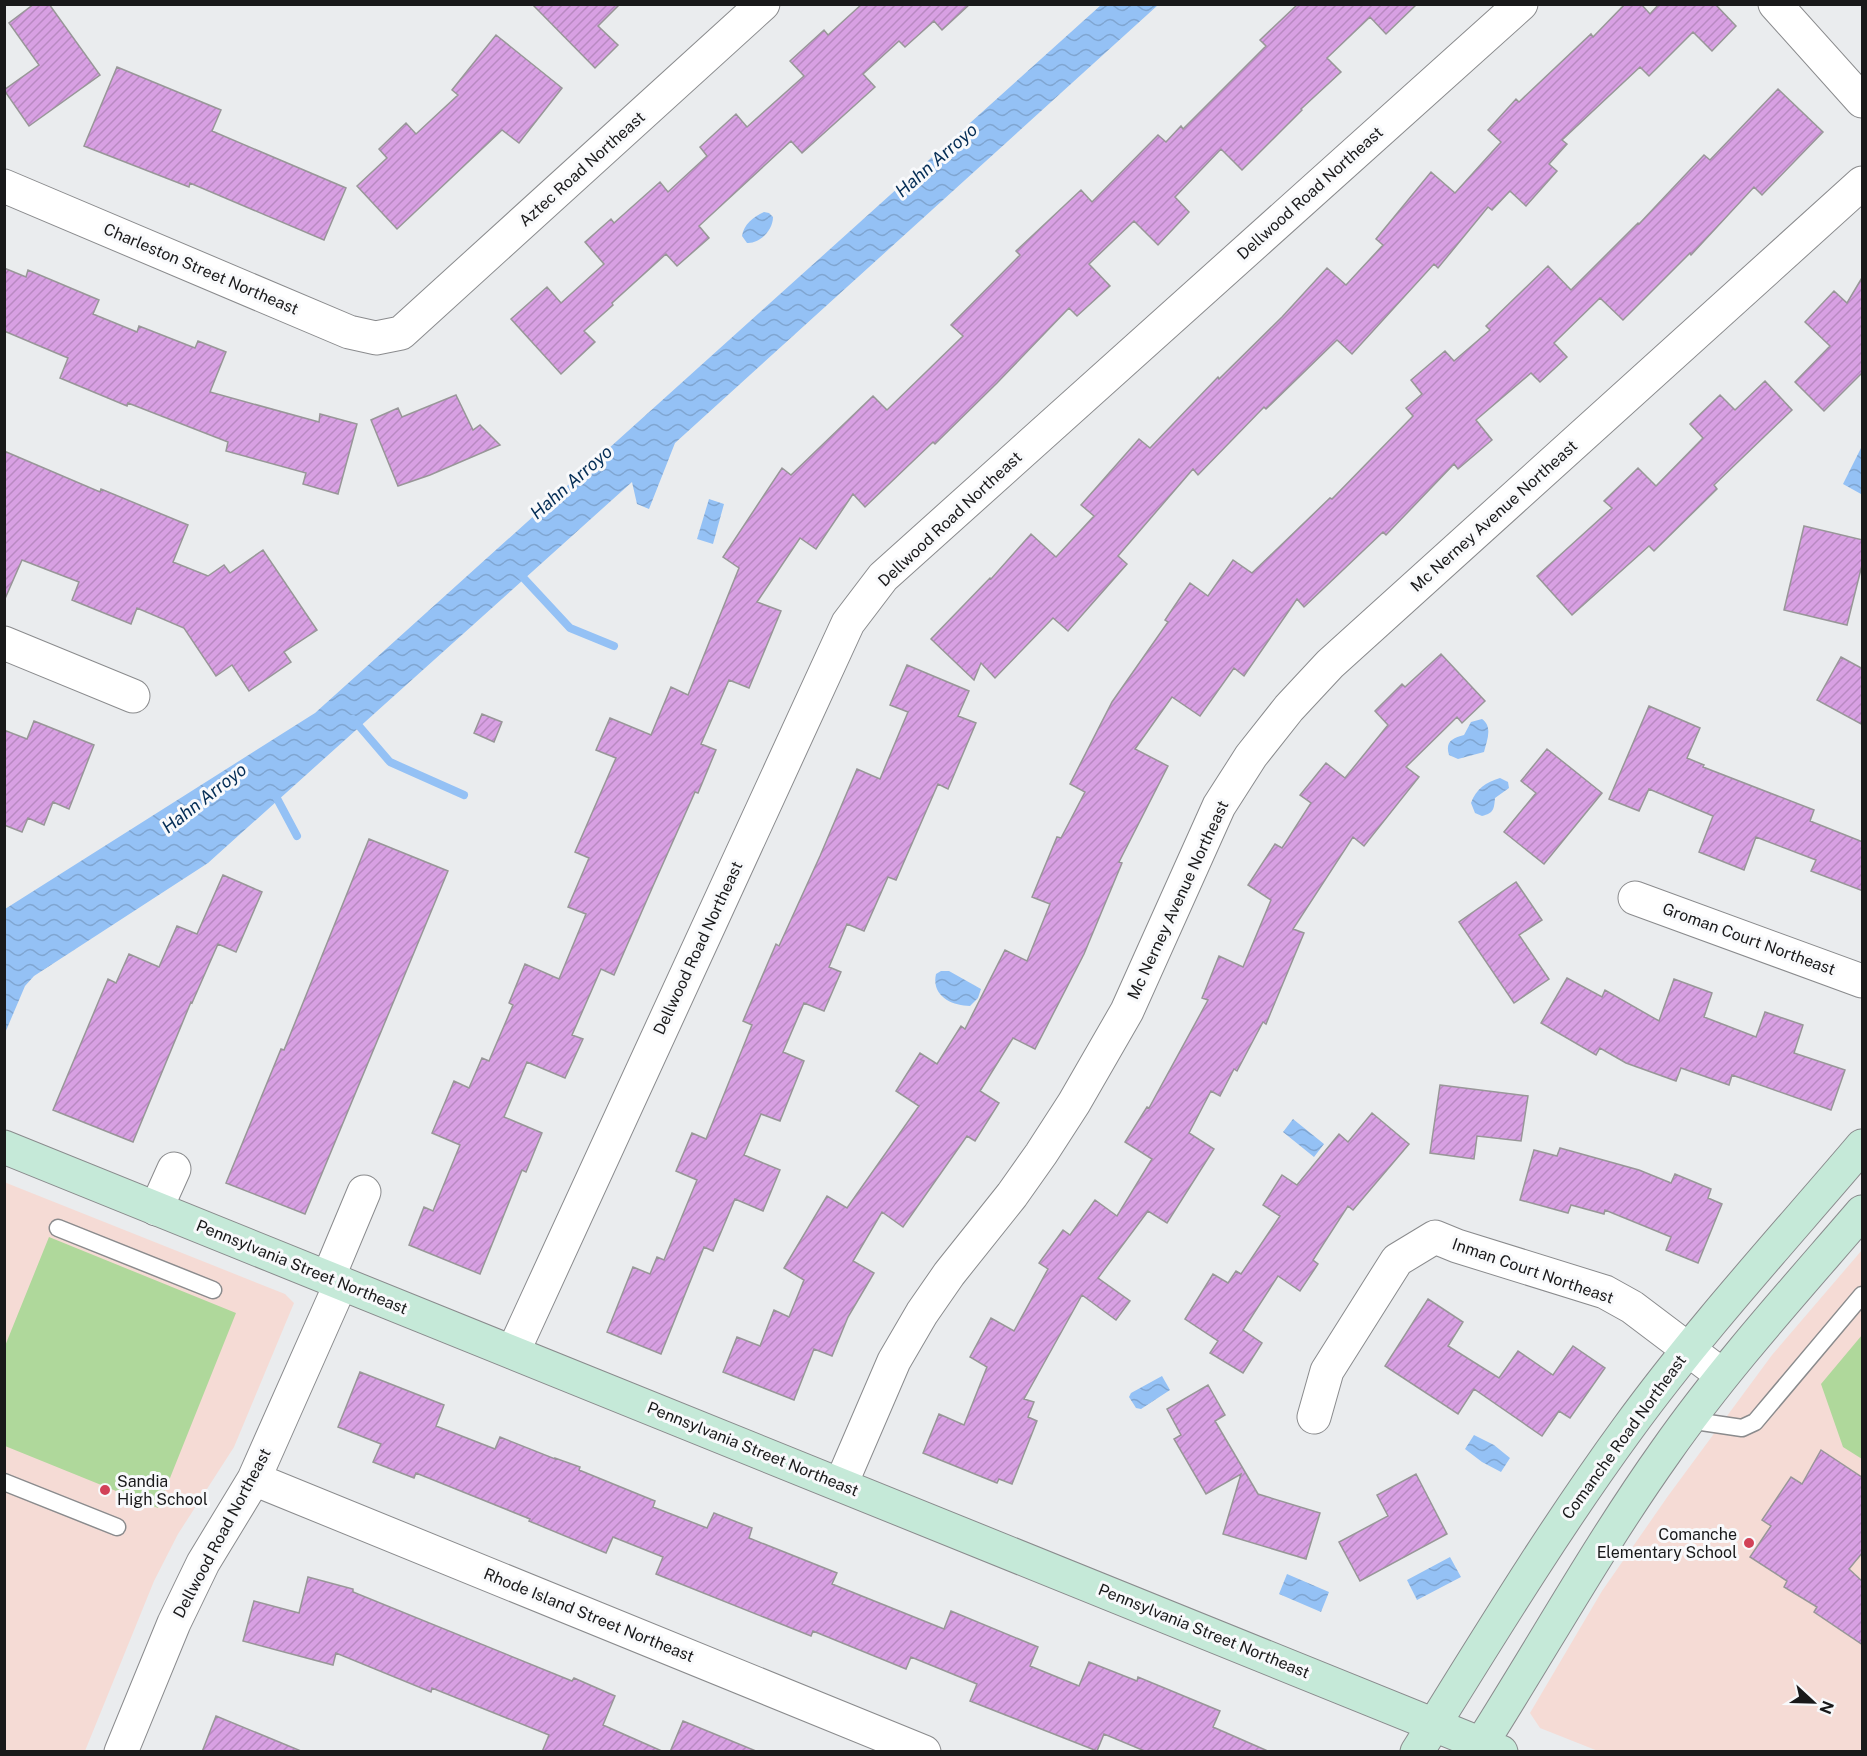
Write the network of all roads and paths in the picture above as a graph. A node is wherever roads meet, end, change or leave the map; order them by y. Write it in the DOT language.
graph roads {
  1 [pos="763,4"];
  2 [pos="1521,4"];
  3 [pos="1775,4"];
  4 [pos="1863,100"];
  5 [pos="1863,183"];
  6 [pos="4,186"];
  7 [pos="401,333"];
  8 [pos="4,643"];
  9 [pos="133,696"];
  10 [pos="1635,898"];
  11 [pos="1863,981"];
  12 [pos="1863,1146"];
  13 [pos="4,1147"];
  14 [pos="174,1169"];
  15 [pos="364,1192"];
  16 [pos="156,1209"];
  17 [pos="1863,1212"];
  18 [pos="58,1228"];
  19 [pos="335,1280"];
  20 [pos="213,1290"];
  21 [pos="1863,1295"];
  22 [pos="1688,1349"];
  23 [pos="513,1352"];
  24 [pos="1722,1375"];
  25 [pos="1314,1417"];
  26 [pos="1688,1420"];
  27 [pos="254,1479"];
  28 [pos="4,1482"];
  29 [pos="841,1484"];
  30 [pos="117,1527"];
  31 [pos="1434,1724"];
  32 [pos="1486,1749"];
  33 [pos="121,1752"];
  34 [pos="924,1752"];
  35 [pos="1417,1752"];
  1 -- 7 [label="street, Aztec Road Northeast"];
  2 -- 23 [label="street, Dellwood Road Northeast"];
  3 -- 4 [label="street"];
  5 -- 29 [label="street, Mc Nerney Avenue Northeast"];
  6 -- 7 [label="street, Charleston Street Northeast"];
  8 -- 9 [label="street"];
  10 -- 11 [label="street, Groman Court Northeast"];
  12 -- 22 [label="street, Comanche Road Northeast"];
  13 -- 16 [label="street, Pennsylvania Street Northeast"];
  14 -- 16 [label="street"];
  15 -- 19 [label="street"];
  16 -- 19 [label="street, Pennsylvania Street Northeast"];
  17 -- 24 [label="street"];
  18 -- 20 [label="lane"];
  19 -- 23 [label="street, Pennsylvania Street Northeast"];
  19 -- 27 [label="street, Dellwood Road Northeast"];
  21 -- 26 [label="lane"];
  22 -- 24 [label="street, Inman Court Northeast"];
  22 -- 25 [label="street, Inman Court Northeast"];
  22 -- 31 [label="street, Comanche Road Northeast"];
  23 -- 29 [label="street, Pennsylvania Street Northeast"];
  24 -- 26 [label="street"];
  26 -- 32 [label="street"];
  27 -- 33 [label="street, Dellwood Road Northeast"];
  27 -- 34 [label="street, Rhode Island Street Northeast"];
  28 -- 30 [label="lane"];
  29 -- 31 [label="street, Pennsylvania Street Northeast"];
  31 -- 32 [label="street, Pennsylvania Street Northeast"];
  31 -- 35 [label="street, Comanche Road Northeast"];
}
